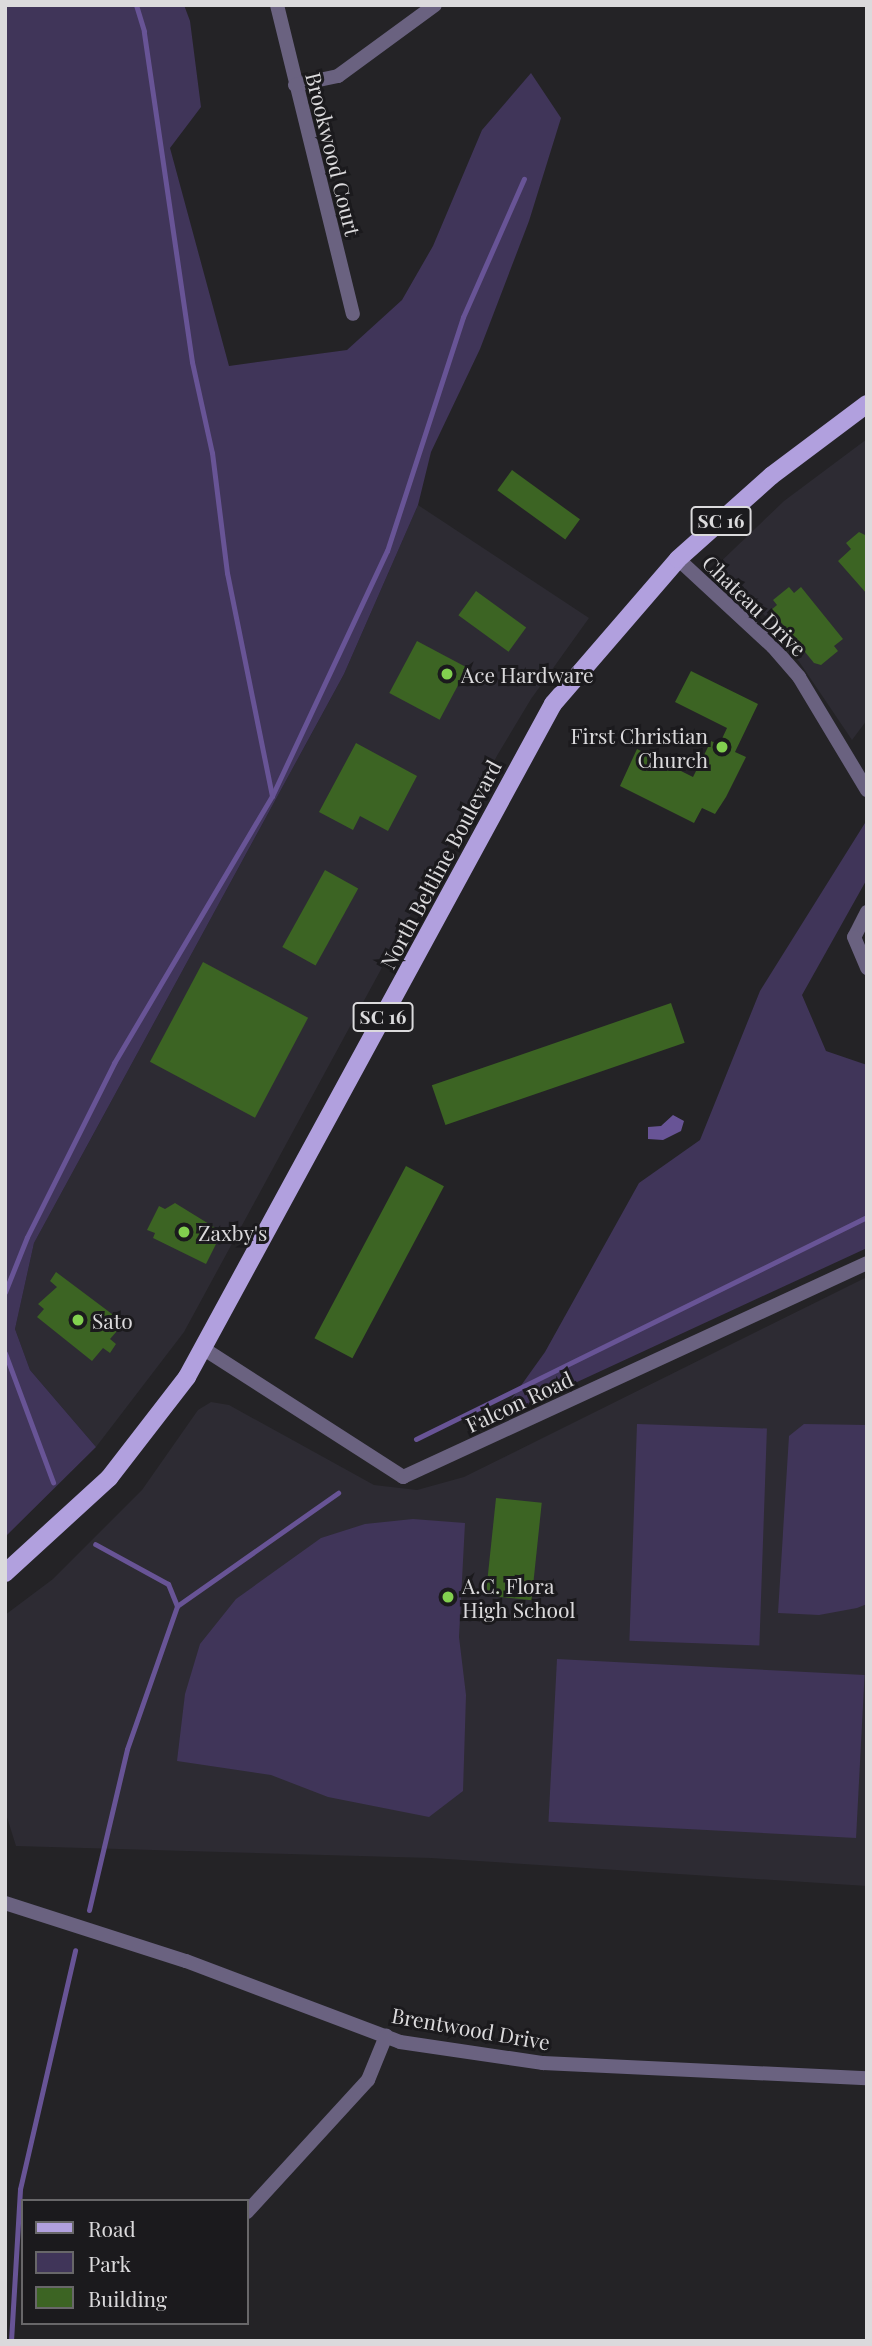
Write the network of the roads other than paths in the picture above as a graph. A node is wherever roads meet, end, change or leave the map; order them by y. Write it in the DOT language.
graph roads {
  1 [pos="277,5"];
  2 [pos="435,5"];
  3 [pos="295,85"];
  4 [pos="353,314"];
  5 [pos="867,404"];
  6 [pos="678,559"];
  7 [pos="867,790"];
  8 [pos="867,912"];
  9 [pos="867,968"];
  10 [pos="867,1262"];
  11 [pos="204,1349"];
  12 [pos="5,1573"];
  13 [pos="5,1903"];
  14 [pos="386,2036"];
  15 [pos="867,2078"];
  16 [pos="248,2211"];
  1 -- 3 [label="street, Brookwood Court"];
  2 -- 3 [label="street"];
  3 -- 4 [label="street, Brookwood Court"];
  5 -- 6 [label="main road, North Beltline Boulevard / SC 16"];
  6 -- 7 [label="street, Chateau Drive"];
  6 -- 11 [label="main road, North Beltline Boulevard / SC 16"];
  8 -- 9 [label="street"];
  10 -- 11 [label="street, Falcon Road"];
  11 -- 12 [label="main road, North Beltline Boulevard / SC 16"];
  13 -- 14 [label="street, Brentwood Drive"];
  14 -- 15 [label="street, Brentwood Drive"];
  14 -- 16 [label="street"];
}
